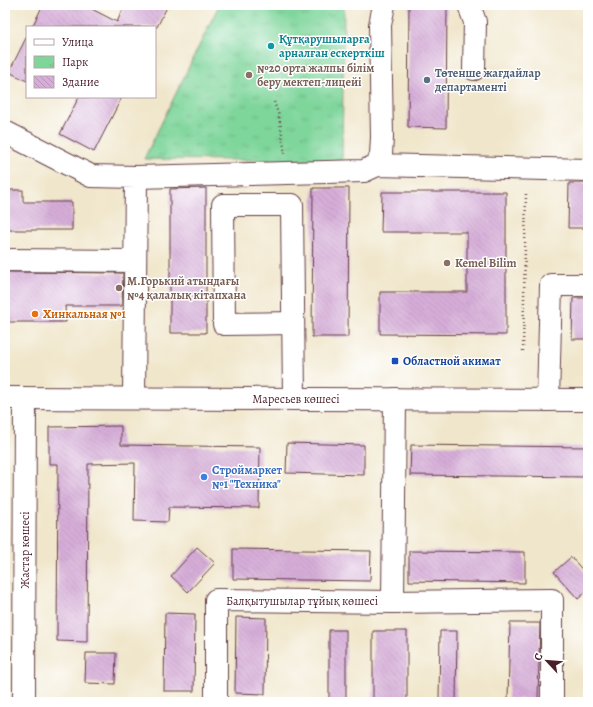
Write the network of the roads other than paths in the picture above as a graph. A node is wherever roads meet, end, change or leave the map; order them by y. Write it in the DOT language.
graph roads {
  1 [pos="384,5"];
  2 [pos="469,5"];
  3 [pos="474,69"];
  4 [pos="5,132"];
  5 [pos="378,165"];
  6 [pos="588,170"];
  7 [pos="136,177"];
  8 [pos="5,260"];
  9 [pos="135,261"];
  10 [pos="588,285"];
  11 [pos="293,323"];
  12 [pos="15,398"];
  13 [pos="134,398"];
  14 [pos="294,399"];
  15 [pos="395,399"];
  16 [pos="548,400"];
  17 [pos="588,400"];
  18 [pos="393,602"];
  19 [pos="24,702"];
  20 [pos="216,702"];
  21 [pos="552,702"];
  1 -- 5 [label="street"];
  2 -- 3 [label="street"];
  4 -- 7 [label="street"];
  5 -- 6 [label="street"];
  5 -- 7 [label="street"];
  7 -- 9 [label="street"];
  8 -- 9 [label="street"];
  9 -- 13 [label="street"];
  10 -- 16 [label="street"];
  11 -- 11 [label="street"];
  11 -- 14 [label="street"];
  12 -- 13 [label="street, Маресьев көшесі"];
  12 -- 19 [label="street, Жастар көшесі"];
  13 -- 14 [label="street, Маресьев көшесі"];
  14 -- 15 [label="street, Маресьев көшесі"];
  15 -- 16 [label="street, Маресьев көшесі"];
  15 -- 18 [label="street, Балқытушылар тұйық көшесі"];
  16 -- 17 [label="street, Маресьев көшесі"];
  18 -- 20 [label="street, Балқытушылар тұйық көшесі"];
  18 -- 21 [label="street, Балқытушылар тұйық көшесі"];
}
